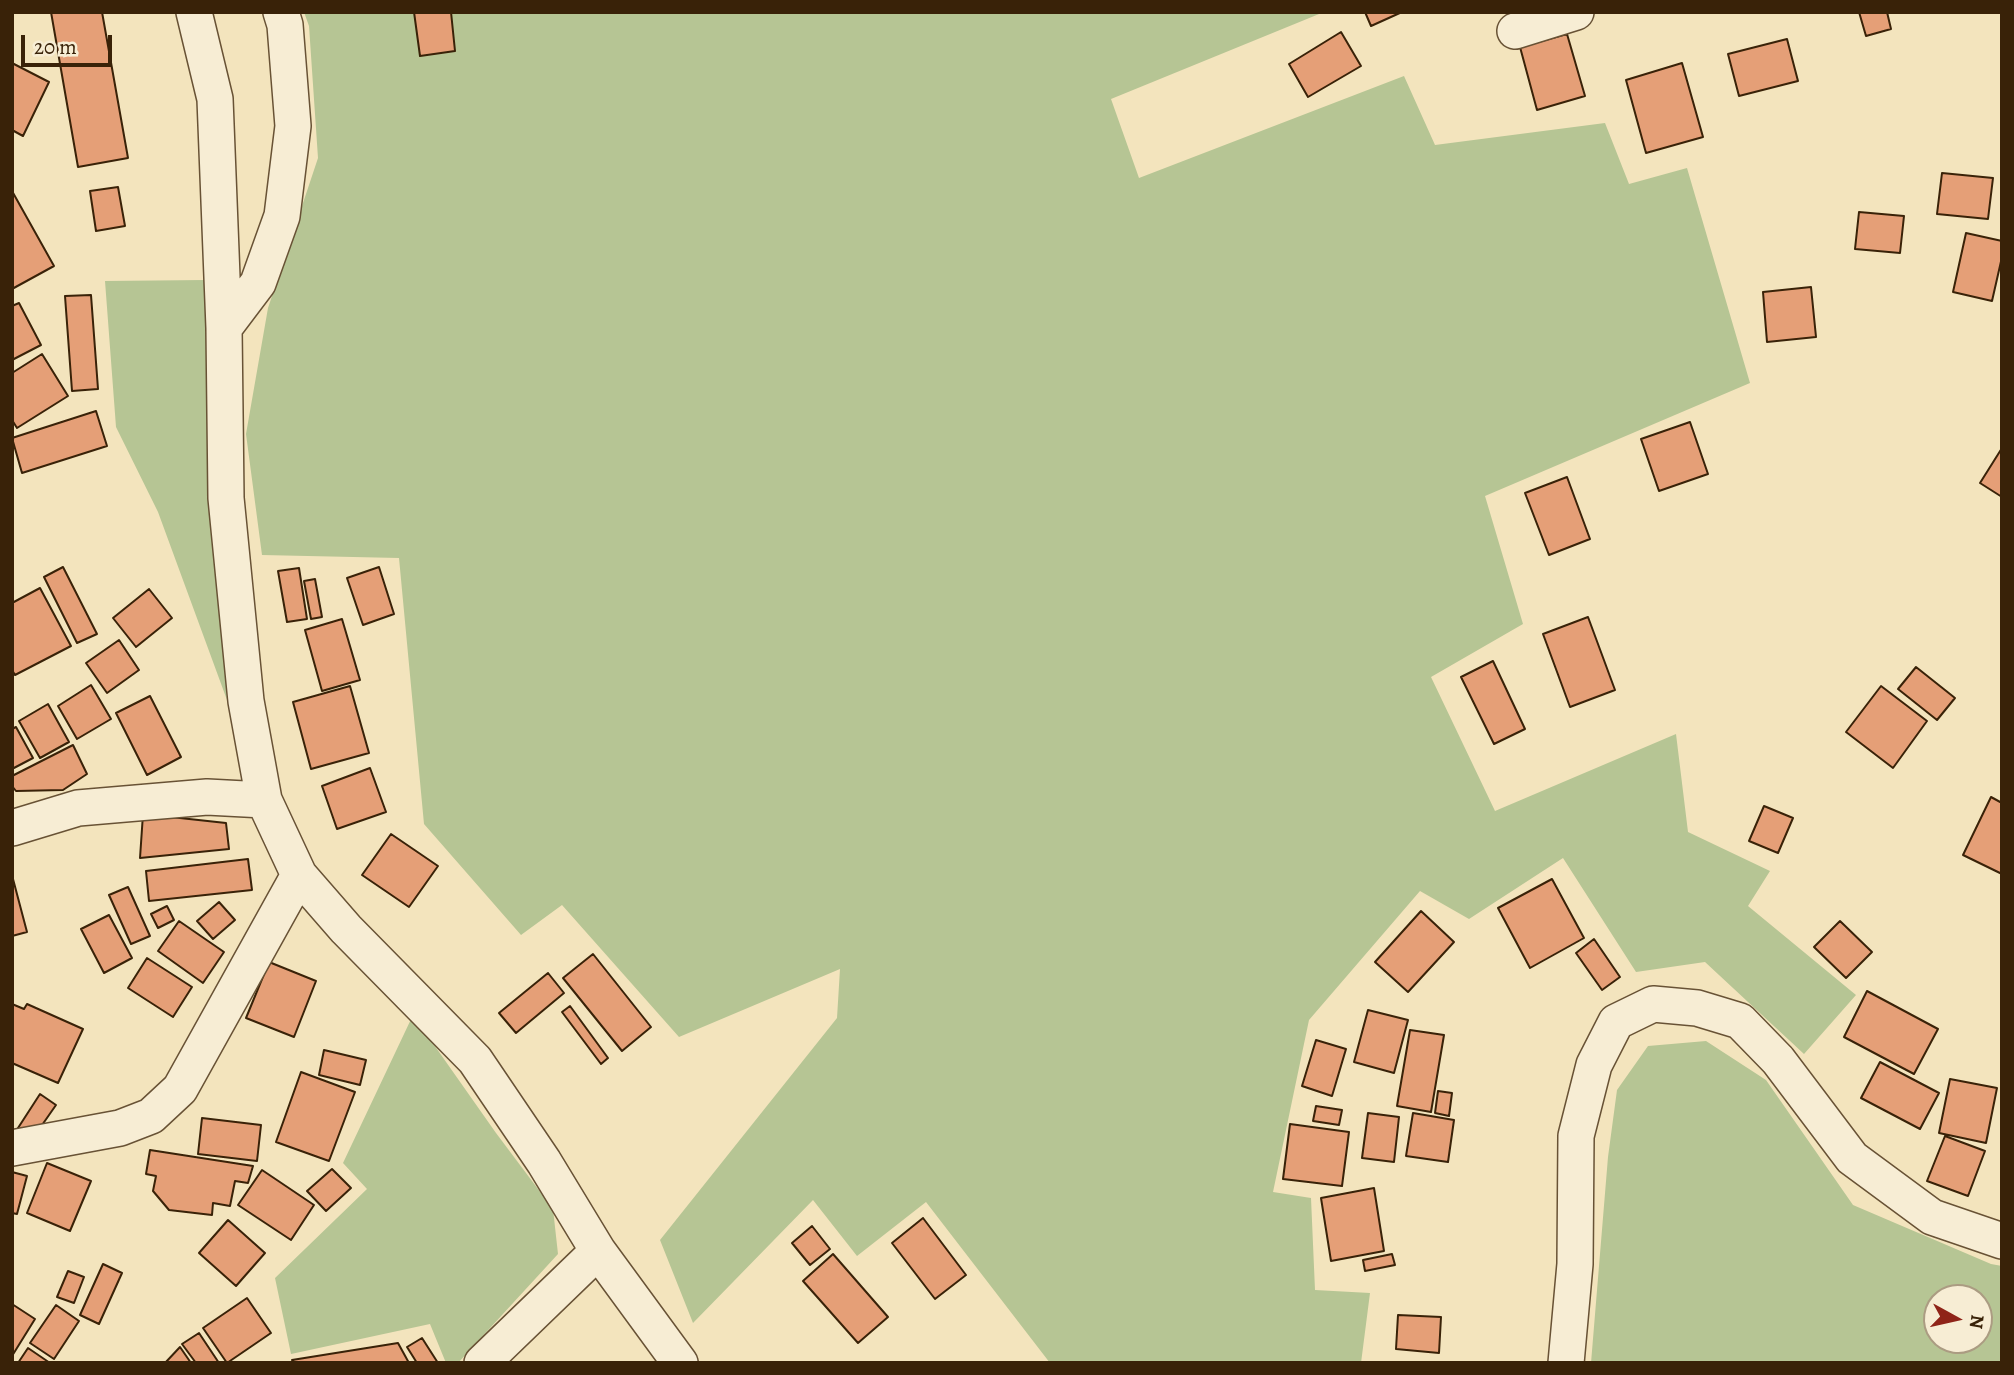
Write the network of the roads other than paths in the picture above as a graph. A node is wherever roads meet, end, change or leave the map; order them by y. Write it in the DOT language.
graph roads {
  1 [pos="194,12"];
  2 [pos="281,12"];
  3 [pos="1576,12"];
  4 [pos="1515,31"];
  5 [pos="224,328"];
  6 [pos="264,800"];
  7 [pos="12,828"];
  8 [pos="299,875"];
  9 [pos="12,1148"];
  10 [pos="2002,1241"];
  11 [pos="598,1251"];
  12 [pos="482,1363"];
  13 [pos="680,1363"];
  14 [pos="1566,1363"];
  1 -- 5 [label="street"];
  2 -- 5 [label="street"];
  3 -- 4 [label="street"];
  5 -- 6 [label="street"];
  6 -- 7 [label="street"];
  6 -- 8 [label="street"];
  8 -- 9 [label="street"];
  8 -- 11 [label="street"];
  10 -- 14 [label="street"];
  11 -- 12 [label="street"];
  11 -- 13 [label="street"];
}
